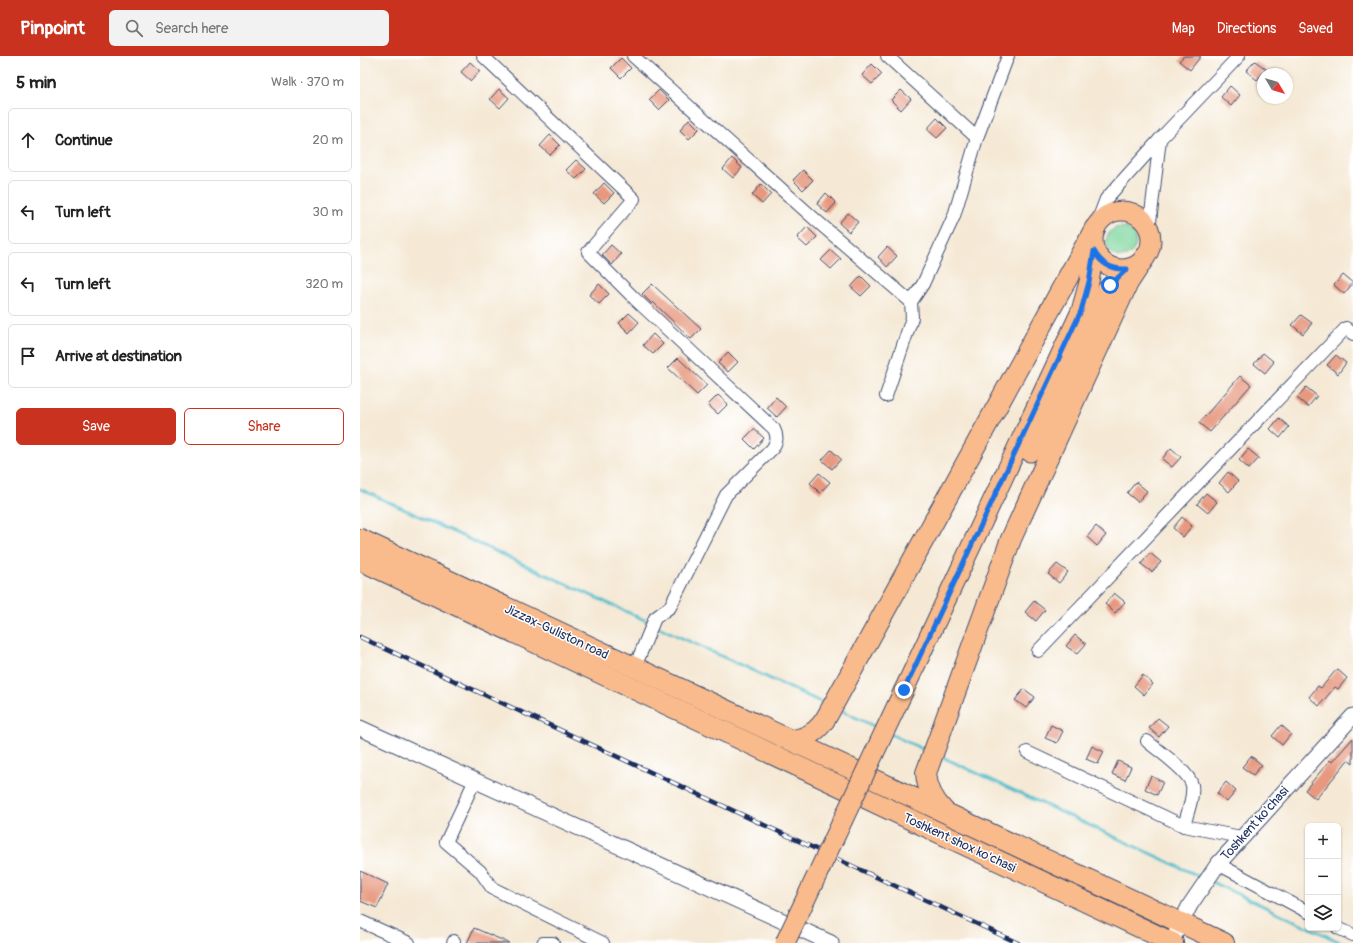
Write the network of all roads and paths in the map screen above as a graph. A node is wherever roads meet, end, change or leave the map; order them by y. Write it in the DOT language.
graph roads {
  1 [pos="483,56"];
  2 [pos="633,56"];
  3 [pos="887,56"];
  4 [pos="1008,56"];
  5 [pos="1239,56"];
  6 [pos="977,138"];
  7 [pos="1160,139"];
  8 [pos="1095,228"];
  9 [pos="1149,230"];
  10 [pos="1094,251"];
  11 [pos="1145,257"];
  12 [pos="1127,269"];
  13 [pos="911,302"];
  14 [pos="1350,327"];
  15 [pos="886,396"];
  16 [pos="360,539"];
  17 [pos="360,560"];
  18 [pos="1038,651"];
  19 [pos="635,668"];
  20 [pos="910,693"];
  21 [pos="1353,716"];
  22 [pos="755,723"];
  23 [pos="360,728"];
  24 [pos="792,740"];
  25 [pos="1147,741"];
  26 [pos="746,742"];
  27 [pos="1027,752"];
  28 [pos="475,780"];
  29 [pos="944,811"];
  30 [pos="1184,826"];
  31 [pos="1241,837"];
  32 [pos="1215,868"];
  33 [pos="1305,911"];
  34 [pos="360,921"];
  35 [pos="1181,922"];
  36 [pos="1341,929"];
  37 [pos="1353,935"];
  38 [pos="1172,942"];
  39 [pos="409,943"];
  40 [pos="543,943"];
  41 [pos="553,943"];
  42 [pos="601,943"];
  43 [pos="785,943"];
  44 [pos="799,943"];
  45 [pos="831,943"];
  46 [pos="1224,943"];
  1 -- 19 [label="street"];
  2 -- 13 [label="street"];
  3 -- 6 [label="street"];
  4 -- 6 [label="street"];
  5 -- 7 [label="street"];
  6 -- 13 [label="street"];
  7 -- 8 [label="street"];
  7 -- 9 [label="street"];
  8 -- 9 [label="main road"];
  8 -- 10 [label="main road"];
  8 -- 24 [label="highway"];
  9 -- 11 [label="main road"];
  10 -- 12 [label="main road"];
  10 -- 20 [label="main road"];
  11 -- 12 [label="main road"];
  11 -- 29 [label="highway"];
  12 -- 20 [label="main road"];
  13 -- 15 [label="street"];
  14 -- 18 [label="street"];
  16 -- 19 [label="highway, Jizzax-Guliston road"];
  17 -- 26 [label="highway, Jizzax-Guliston road"];
  19 -- 22 [label="highway, Jizzax-Guliston road"];
  20 -- 43 [label="main road, bridge"];
  20 -- 44 [label="main road"];
  21 -- 31 [label="street, Toshkent ko'chasi"];
  22 -- 24 [label="highway, Toshkent shox ko'chasi"];
  23 -- 28 [label="street"];
  24 -- 29 [label="highway, Toshkent shox ko'chasi"];
  25 -- 30 [label="street"];
  26 -- 38 [label="highway, Toshkent shox ko'chasi"];
  27 -- 30 [label="street"];
  28 -- 42 [label="street"];
  28 -- 45 [label="street"];
  29 -- 35 [label="highway, Toshkent shox ko'chasi"];
  30 -- 31 [label="street"];
  31 -- 32 [label="street, Toshkent ko'chasi"];
  32 -- 33 [label="street"];
  32 -- 35 [label="street, Toshkent ko'chasi"];
  34 -- 39 [label="street"];
  35 -- 38 [label="street, Toshkent ko'chasi"];
  35 -- 46 [label="highway, Toshkent shox ko'chasi"];
  36 -- 37 [label="street"];
  40 -- 41 [label="street"];
}
